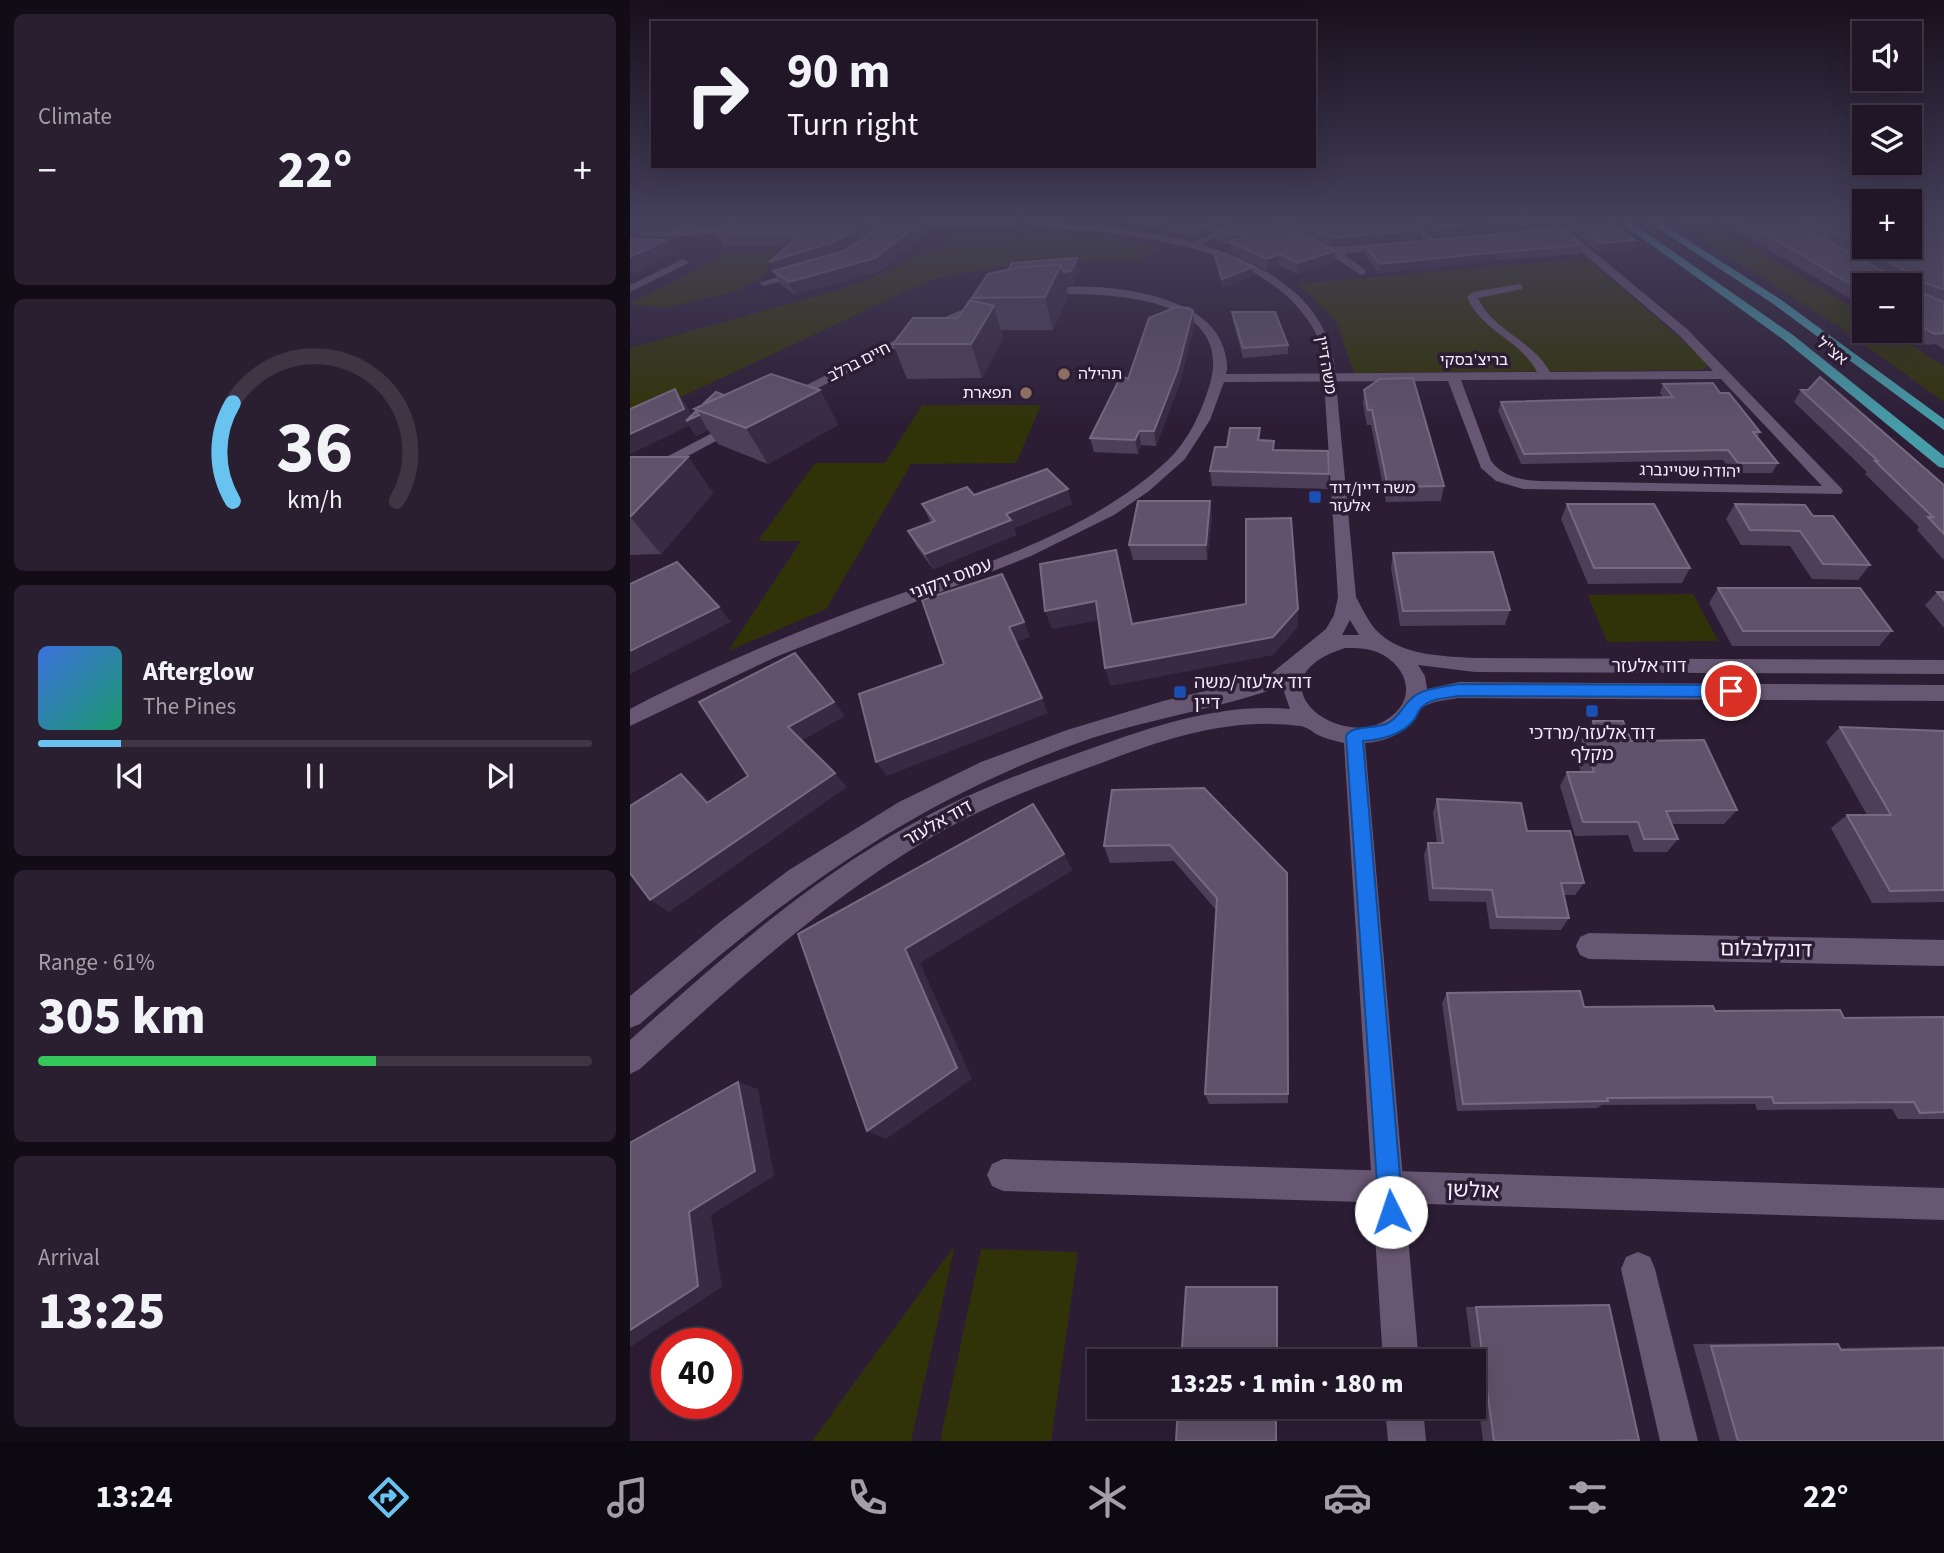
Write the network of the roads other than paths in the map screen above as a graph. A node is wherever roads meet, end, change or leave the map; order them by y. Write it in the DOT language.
graph roads {
  1 [pos="1284,290"];
  2 [pos="1503,290"];
  3 [pos="1633,290"];
  4 [pos="1726,290"];
  5 [pos="1761,290"];
  6 [pos="1021,295"];
  7 [pos="1001,299"];
  8 [pos="1727,375"];
  9 [pos="1546,377"];
  10 [pos="1222,378"];
  11 [pos="1330,378"];
  12 [pos="1454,378"];
  13 [pos="1944,426"];
  14 [pos="1944,464"];
  15 [pos="630,482"];
  16 [pos="1347,597"];
  17 [pos="1388,650"];
  18 [pos="1306,656"];
  19 [pos="1944,667"];
  20 [pos="1944,693"];
  21 [pos="1416,702"];
  22 [pos="633,713"];
  23 [pos="1308,718"];
  24 [pos="1354,736"];
  25 [pos="1589,946"];
  26 [pos="1944,953"];
  27 [pos="630,1014"];
  28 [pos="630,1059"];
  29 [pos="1003,1175"];
  30 [pos="1389,1187"];
  31 [pos="1944,1204"];
  32 [pos="1638,1269"];
  33 [pos="1400,1349"];
  34 [pos="1405,1419"];
  35 [pos="1407,1441"];
  36 [pos="1679,1441"];
  1 -- 11 [label="street, משה דיין"];
  2 -- 9 [label="street"];
  3 -- 8 [label="street"];
  4 -- 14 [label="main road, אצ\"ל"];
  5 -- 13 [label="main road, אצ\"ל"];
  6 -- 10 [label="street"];
  7 -- 15 [label="street, חיים ברלב"];
  8 -- 9 [label="street, בריצ'בסקי"];
  8 -- 12 [label="street, יהודה שטיינברג"];
  9 -- 12 [label="street, בריצ'בסקי"];
  10 -- 11 [label="street, בריצ'בסקי"];
  10 -- 22 [label="street, עמוס ירקוני"];
  11 -- 12 [label="street, בריצ'בסקי"];
  11 -- 16 [label="street, משה דיין"];
  16 -- 17 [label="street, משה דיין"];
  16 -- 18 [label="street, משה דיין"];
  17 -- 18 [label="street"];
  17 -- 19 [label="street, דוד אלעזר"];
  17 -- 21 [label="street"];
  18 -- 23 [label="street"];
  18 -- 27 [label="street, דוד אלעזר"];
  20 -- 21 [label="street, דוד אלעזר"];
  21 -- 24 [label="street"];
  23 -- 24 [label="street"];
  23 -- 28 [label="street, דוד אלעזר"];
  24 -- 30 [label="street"];
  25 -- 26 [label="street, דונקלבלום"];
  29 -- 30 [label="street, אולשן"];
  30 -- 31 [label="street, אולשן"];
  30 -- 33 [label="street"];
  32 -- 36 [label="street"];
  34 -- 35 [label="street"];
}
